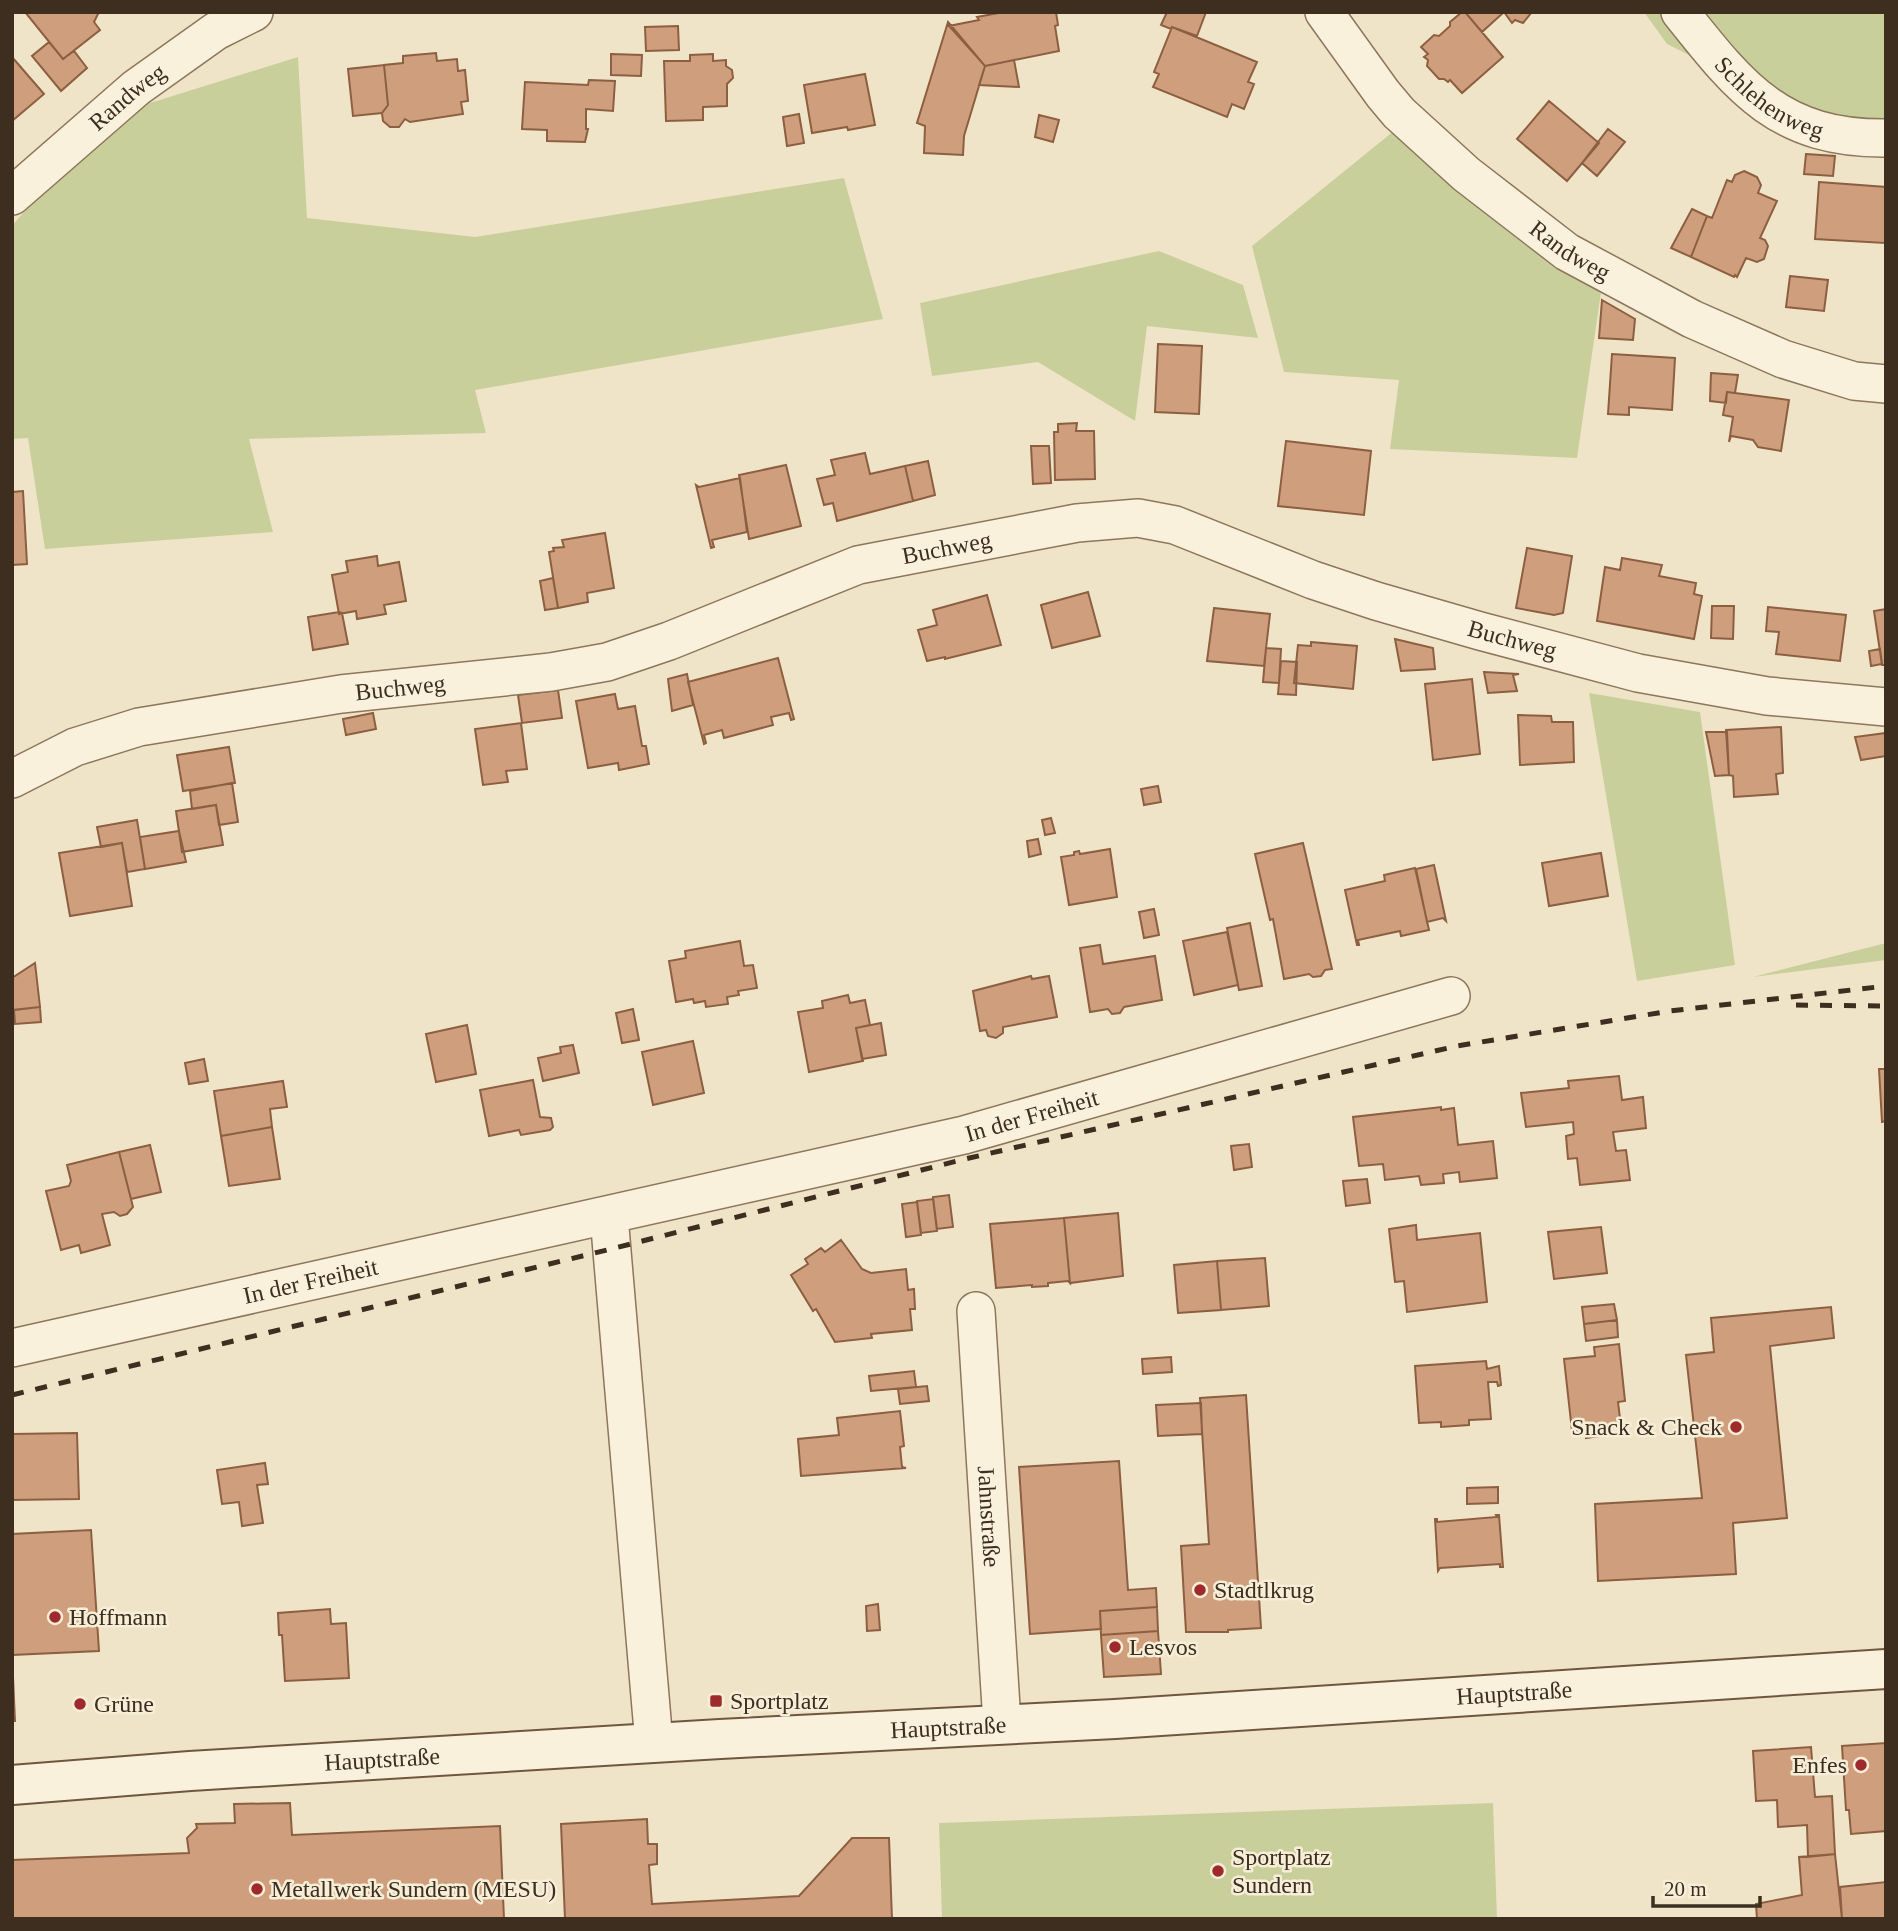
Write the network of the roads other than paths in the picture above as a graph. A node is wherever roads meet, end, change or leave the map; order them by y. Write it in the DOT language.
graph roads {
  1 [pos="254,12"];
  2 [pos="1324,12"];
  3 [pos="1680,12"];
  4 [pos="1886,138"];
  5 [pos="12,195"];
  6 [pos="1886,384"];
  7 [pos="1886,706"];
  8 [pos="12,779"];
  9 [pos="1451,996"];
  10 [pos="609,1216"];
  11 [pos="976,1311"];
  12 [pos="12,1348"];
  13 [pos="1886,1669"];
  14 [pos="1002,1723"];
  15 [pos="654,1743"];
  16 [pos="12,1785"];
  1 -- 5 [label="street, Randweg"];
  2 -- 6 [label="street, Randweg"];
  3 -- 4 [label="street, Schlehenweg"];
  7 -- 8 [label="street, Buchweg"];
  9 -- 10 [label="street, In der Freiheit"];
  10 -- 12 [label="street, In der Freiheit"];
  10 -- 15 [label="street"];
  11 -- 14 [label="street, Jahnstraße"];
  13 -- 14 [label="main road, Hauptstraße"];
  14 -- 15 [label="main road, Hauptstraße"];
  15 -- 16 [label="main road, Hauptstraße"];
}
